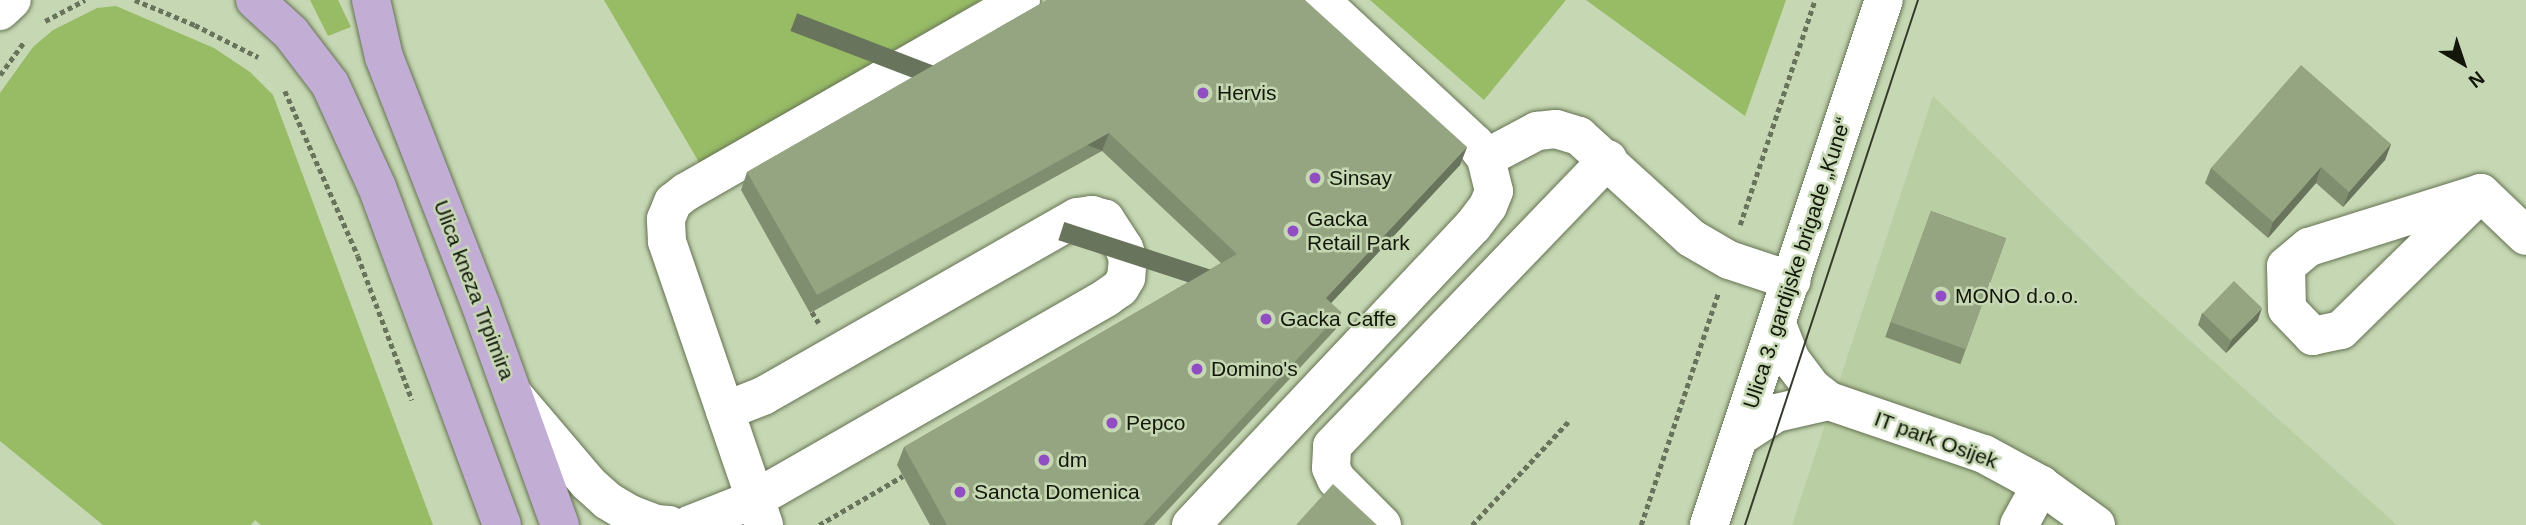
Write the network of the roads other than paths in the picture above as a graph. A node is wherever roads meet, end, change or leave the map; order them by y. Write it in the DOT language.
graph roads {
  1 [pos="12,0"];
  2 [pos="255,0"];
  3 [pos="296,0"];
  4 [pos="349,0"];
  5 [pos="371,0"];
  6 [pos="1021,0"];
  7 [pos="1320,0"];
  8 [pos="1884,0"];
  9 [pos="0,11"];
  10 [pos="384,57"];
  11 [pos="330,84"];
  12 [pos="1486,158"];
  13 [pos="1608,159"];
  14 [pos="2481,193"];
  15 [pos="2526,236"];
  16 [pos="1792,281"];
  17 [pos="1777,324"];
  18 [pos="514,396"];
  19 [pos="1829,401"];
  20 [pos="725,411"];
  21 [pos="1739,437"];
  22 [pos="2041,485"];
  23 [pos="760,512"];
  24 [pos="502,525"];
  25 [pos="560,525"];
  26 [pos="669,525"];
  27 [pos="689,525"];
  28 [pos="1191,525"];
  29 [pos="1382,525"];
  30 [pos="1709,525"];
  31 [pos="2019,525"];
  32 [pos="2096,525"];
  1 -- 9 [label="street"];
  2 -- 11 [label="main road"];
  3 -- 11 [label="main road"];
  4 -- 10 [label="main road"];
  5 -- 10 [label="main road"];
  6 -- 20 [label="street"];
  7 -- 12 [label="street"];
  8 -- 16 [label="street, Ulica 3. gardijske brigade „Kune“"];
  10 -- 18 [label="main road, Ulica kneza Trpimira"];
  11 -- 24 [label="main road"];
  12 -- 13 [label="street"];
  12 -- 28 [label="street"];
  13 -- 16 [label="street"];
  13 -- 29 [label="street"];
  14 -- 14 [label="street"];
  14 -- 15 [label="street"];
  16 -- 17 [label="street, Ulica 3. gardijske brigade „Kune“"];
  17 -- 19 [label="street, IT park Osijek"];
  17 -- 21 [label="street, Ulica 3. gardijske brigade „Kune“"];
  18 -- 25 [label="main road, Ulica kneza Trpimira"];
  18 -- 26 [label="street"];
  19 -- 21 [label="street"];
  19 -- 22 [label="street, IT park Osijek"];
  20 -- 23 [label="street"];
  20 -- 23 [label="street"];
  21 -- 30 [label="street, Ulica 3. gardijske brigade „Kune“"];
  22 -- 31 [label="street"];
  22 -- 32 [label="street, IT park Osijek"];
  23 -- 27 [label="street"];
}
